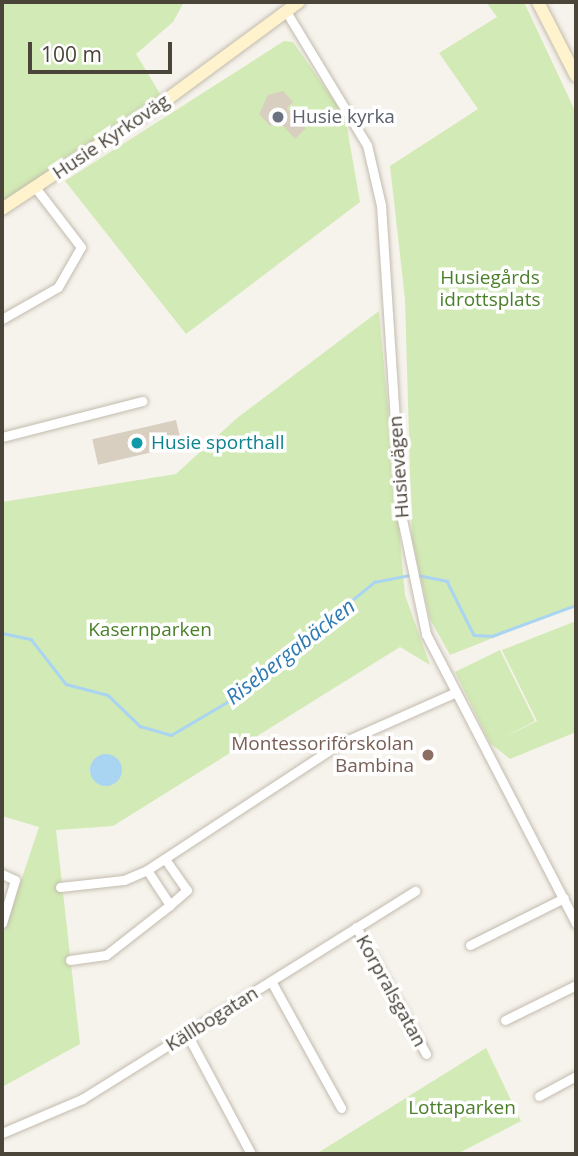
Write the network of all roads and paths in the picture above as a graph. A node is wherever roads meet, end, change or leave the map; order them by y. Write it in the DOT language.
graph roads {
  1 [pos="299,2"];
  2 [pos="538,2"];
  3 [pos="287,13"];
  4 [pos="576,76"];
  5 [pos="35,187"];
  6 [pos="2,209"];
  7 [pos="2,319"];
  8 [pos="142,401"];
  9 [pos="2,437"];
  10 [pos="454,693"];
  11 [pos="165,859"];
  12 [pos="147,870"];
  13 [pos="2,874"];
  14 [pos="60,887"];
  15 [pos="415,891"];
  16 [pos="564,898"];
  17 [pos="170,905"];
  18 [pos="2,923"];
  19 [pos="576,923"];
  20 [pos="356,927"];
  21 [pos="470,945"];
  22 [pos="71,960"];
  23 [pos="271,981"];
  24 [pos="576,985"];
  25 [pos="505,1020"];
  26 [pos="187,1034"];
  27 [pos="426,1054"];
  28 [pos="576,1076"];
  29 [pos="539,1096"];
  30 [pos="341,1108"];
  31 [pos="2,1133"];
  32 [pos="251,1154"];
  1 -- 3 [label="street"];
  2 -- 4 [label="street"];
  3 -- 5 [label="street, Husie Kyrkoväg"];
  3 -- 10 [label="street, Husievägen"];
  5 -- 6 [label="street, Husie Kyrkoväg"];
  5 -- 7 [label="street"];
  8 -- 9 [label="street"];
  10 -- 11 [label="street"];
  10 -- 16 [label="street, Husievägen"];
  11 -- 12 [label="street"];
  11 -- 17 [label="street"];
  12 -- 14 [label="street"];
  12 -- 17 [label="street"];
  13 -- 18 [label="street"];
  15 -- 20 [label="street, Källbogatan"];
  16 -- 19 [label="street, Husievägen"];
  16 -- 21 [label="street"];
  17 -- 22 [label="street"];
  20 -- 23 [label="street, Källbogatan"];
  20 -- 27 [label="street, Korpralsgatan"];
  23 -- 26 [label="street, Källbogatan"];
  23 -- 30 [label="street"];
  24 -- 25 [label="street"];
  26 -- 31 [label="street, Källbogatan"];
  26 -- 32 [label="street"];
  28 -- 29 [label="street"];
}
